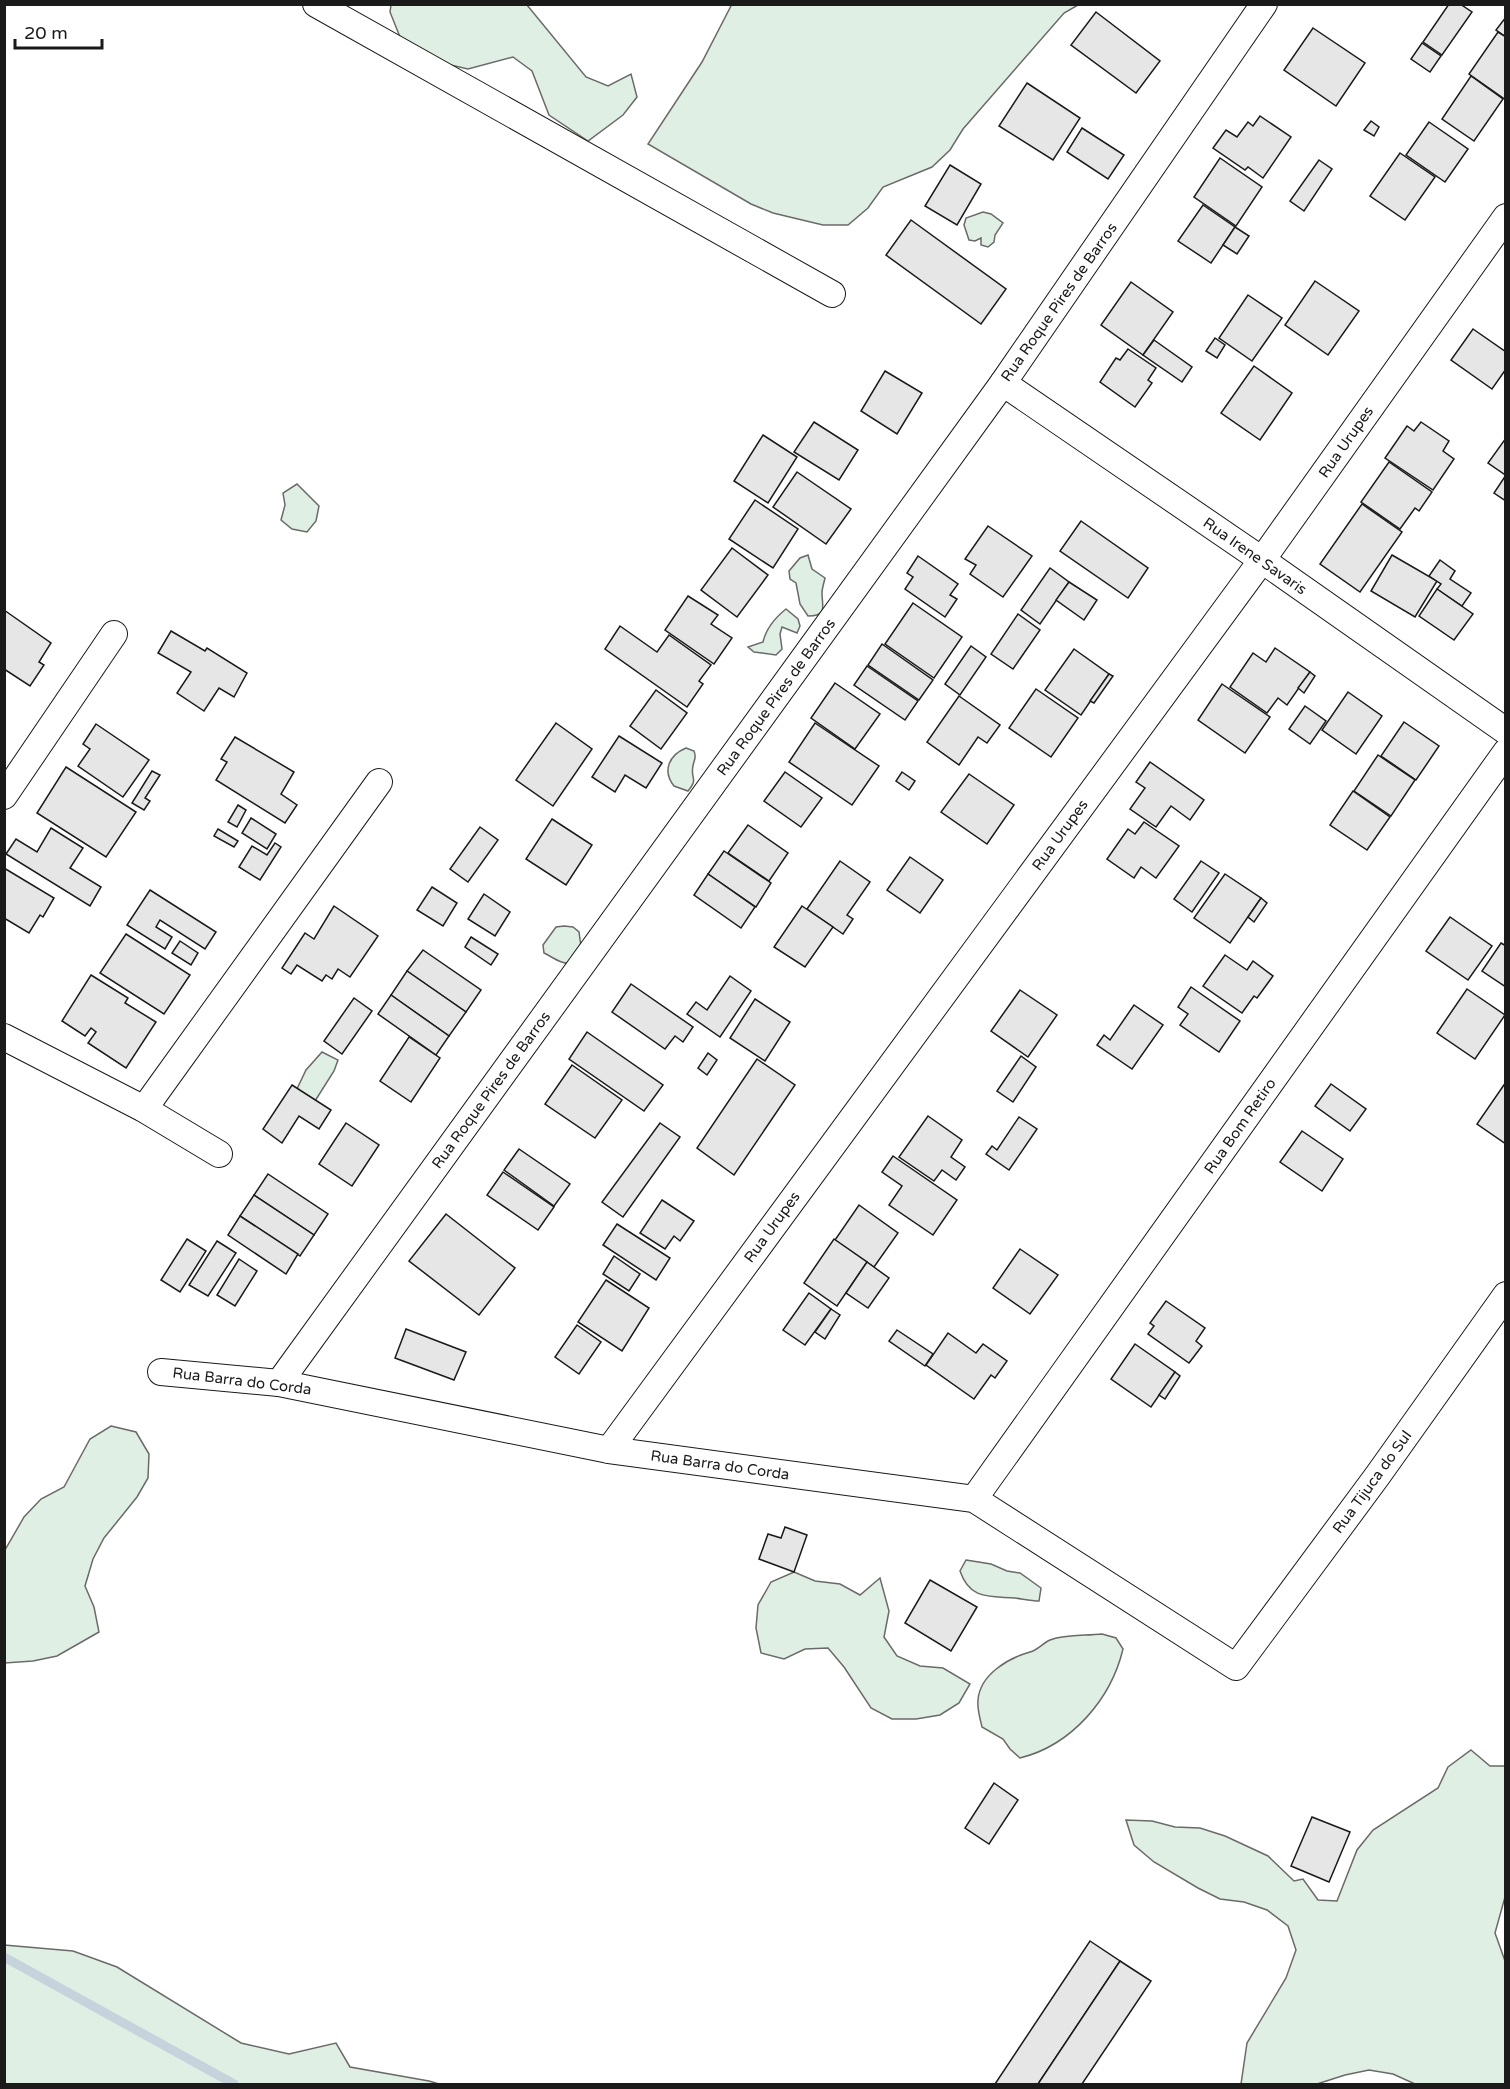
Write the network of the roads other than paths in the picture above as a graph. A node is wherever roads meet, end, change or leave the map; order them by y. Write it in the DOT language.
graph roads {
  1 [pos="316,4"];
  2 [pos="1264,4"];
  3 [pos="1506,217"];
  4 [pos="832,294"];
  5 [pos="1003,382"];
  6 [pos="1262,560"];
  7 [pos="114,634"];
  8 [pos="1506,731"];
  9 [pos="1506,752"];
  10 [pos="379,782"];
  11 [pos="4,796"];
  12 [pos="4,1036"];
  13 [pos="144,1109"];
  14 [pos="219,1154"];
  15 [pos="1506,1295"];
  16 [pos="161,1372"];
  17 [pos="279,1383"];
  18 [pos="609,1449"];
  19 [pos="974,1499"];
  20 [pos="1236,1667"];
  1 -- 4 [label="street"];
  2 -- 5 [label="street, Rua Roque Pires de Barros"];
  3 -- 6 [label="street, Rua Urupes"];
  5 -- 6 [label="street, Rua Irene Savaris"];
  5 -- 17 [label="street, Rua Roque Pires de Barros"];
  6 -- 8 [label="street, Rua Irene Savaris"];
  6 -- 18 [label="street, Rua Urupes"];
  7 -- 11 [label="street"];
  9 -- 19 [label="street, Rua Bom Retiro"];
  10 -- 13 [label="street"];
  12 -- 13 [label="street"];
  13 -- 14 [label="street"];
  15 -- 20 [label="street, Rua Tijuca do Sul"];
  16 -- 17 [label="street, Rua Barra do Corda"];
  17 -- 18 [label="street, Rua Barra do Corda"];
  18 -- 19 [label="street, Rua Barra do Corda"];
  19 -- 20 [label="street, Rua Barra do Corda"];
}
